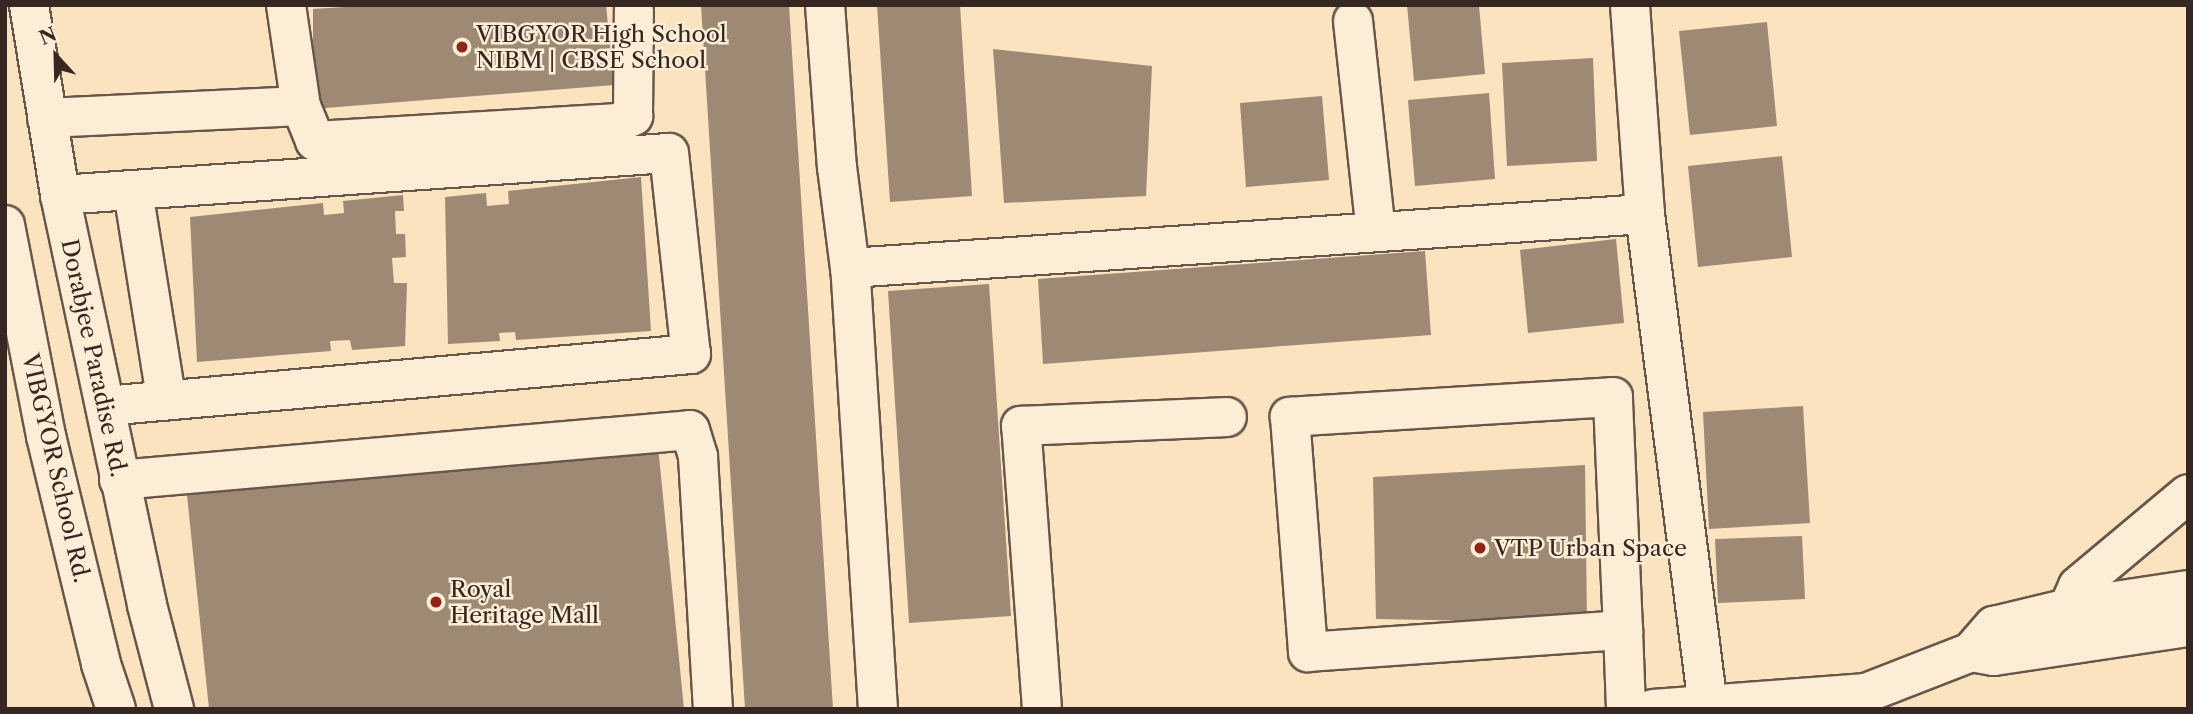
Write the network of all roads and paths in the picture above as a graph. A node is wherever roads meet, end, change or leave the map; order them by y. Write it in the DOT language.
graph roads {
  1 [pos="29,5"];
  2 [pos="286,5"];
  3 [pos="825,5"];
  4 [pos="1630,5"];
  5 [pos="634,10"];
  6 [pos="1353,21"];
  7 [pos="301,106"];
  8 [pos="47,118"];
  9 [pos="133,191"];
  10 [pos="60,195"];
  11 [pos="1645,214"];
  12 [pos="5,225"];
  13 [pos="1376,232"];
  14 [pos="850,268"];
  15 [pos="166,397"];
  16 [pos="105,406"];
  17 [pos="1227,417"];
  18 [pos="119,480"];
  19 [pos="2188,494"];
  20 [pos="2188,590"];
  21 [pos="2069,608"];
  22 [pos="2188,627"];
  23 [pos="1623,630"];
  24 [pos="2052,645"];
  25 [pos="1971,652"];
  26 [pos="1708,707"];
  27 [pos="116,709"];
  28 [pos="174,709"];
  29 [pos="713,709"];
  30 [pos="878,709"];
  31 [pos="1042,709"];
  32 [pos="1626,709"];
  33 [pos="1653,709"];
  1 -- 8 [label="street, Dorabjee Paradise Rd."];
  2 -- 7 [label="street"];
  3 -- 14 [label="street"];
  4 -- 11 [label="street"];
  5 -- 7 [label="street"];
  6 -- 13 [label="street"];
  7 -- 8 [label="street"];
  8 -- 10 [label="street, Dorabjee Paradise Rd."];
  9 -- 10 [label="street"];
  9 -- 15 [label="street"];
  9 -- 15 [label="street"];
  10 -- 16 [label="street, Dorabjee Paradise Rd."];
  11 -- 13 [label="street"];
  11 -- 26 [label="street"];
  12 -- 27 [label="street, VIBGYOR School Rd."];
  13 -- 14 [label="street"];
  14 -- 30 [label="street"];
  15 -- 16 [label="street"];
  16 -- 18 [label="street, Dorabjee Paradise Rd."];
  17 -- 31 [label="street"];
  18 -- 28 [label="street, Dorabjee Paradise Rd."];
  18 -- 29 [label="street"];
  19 -- 21 [label="street"];
  20 -- 21 [label="street"];
  21 -- 24 [label="street"];
  21 -- 25 [label="street"];
  22 -- 24 [label="street"];
  23 -- 23 [label="street"];
  23 -- 32 [label="street"];
  24 -- 25 [label="street"];
  25 -- 26 [label="street"];
  26 -- 33 [label="street"];
}
